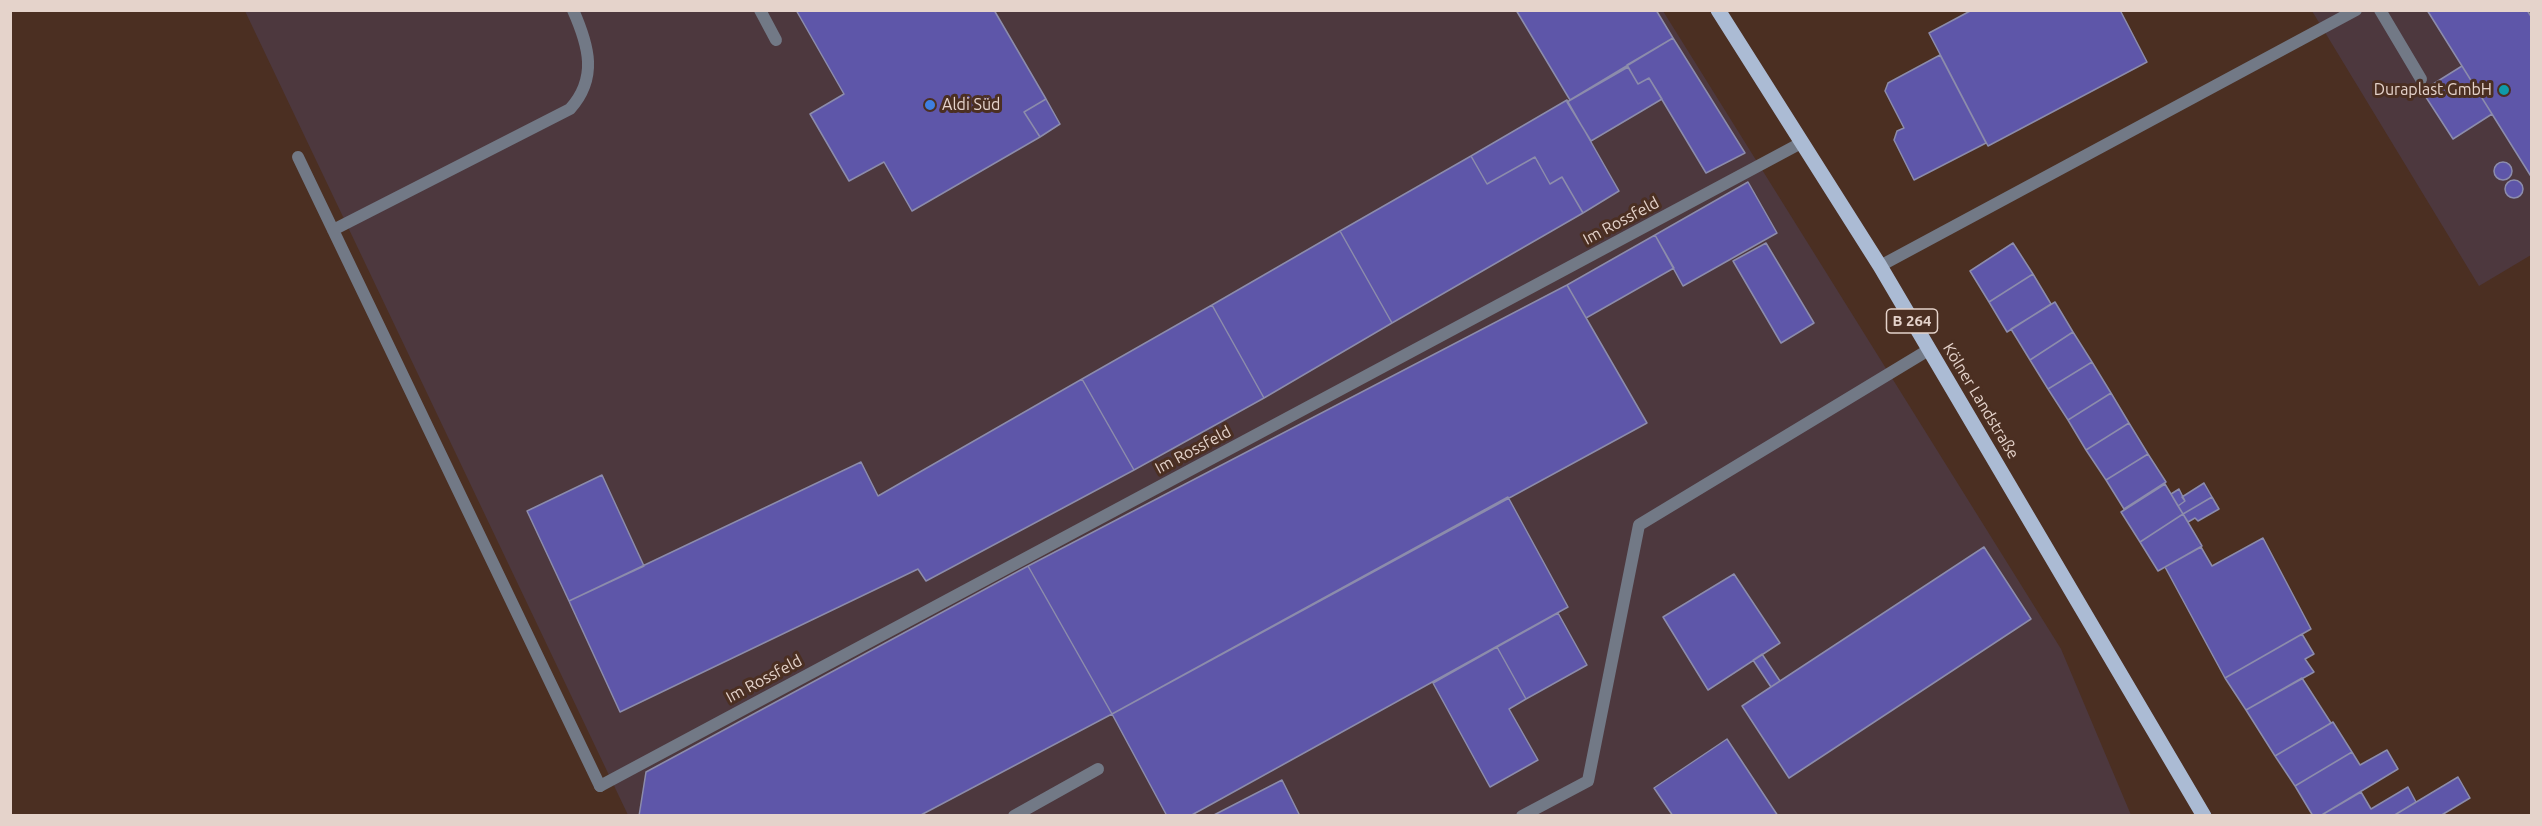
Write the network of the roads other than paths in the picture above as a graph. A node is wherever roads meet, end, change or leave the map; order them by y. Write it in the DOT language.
graph roads {
  1 [pos="573,10"];
  2 [pos="760,10"];
  3 [pos="1718,10"];
  4 [pos="2356,10"];
  5 [pos="2380,10"];
  6 [pos="776,40"];
  7 [pos="2421,79"];
  8 [pos="1801,143"];
  9 [pos="298,157"];
  10 [pos="333,230"];
  11 [pos="1880,266"];
  12 [pos="1930,350"];
  13 [pos="1098,769"];
  14 [pos="1538,812"];
  15 [pos="1014,816"];
  16 [pos="1522,816"];
  17 [pos="2204,816"];
  1 -- 10 [label="street"];
  2 -- 6 [label="street"];
  3 -- 8 [label="main road, Kölner Landstraße / B 264"];
  4 -- 11 [label="street"];
  5 -- 7 [label="street"];
  8 -- 10 [label="street, Im Rossfeld"];
  8 -- 11 [label="main road, Kölner Landstraße / B 264"];
  9 -- 10 [label="street"];
  11 -- 12 [label="main road, Kölner Landstraße / B 264"];
  12 -- 14 [label="street"];
  12 -- 17 [label="main road, Kölner Landstraße / B 264"];
  13 -- 15 [label="street"];
  14 -- 16 [label="street"];
}
